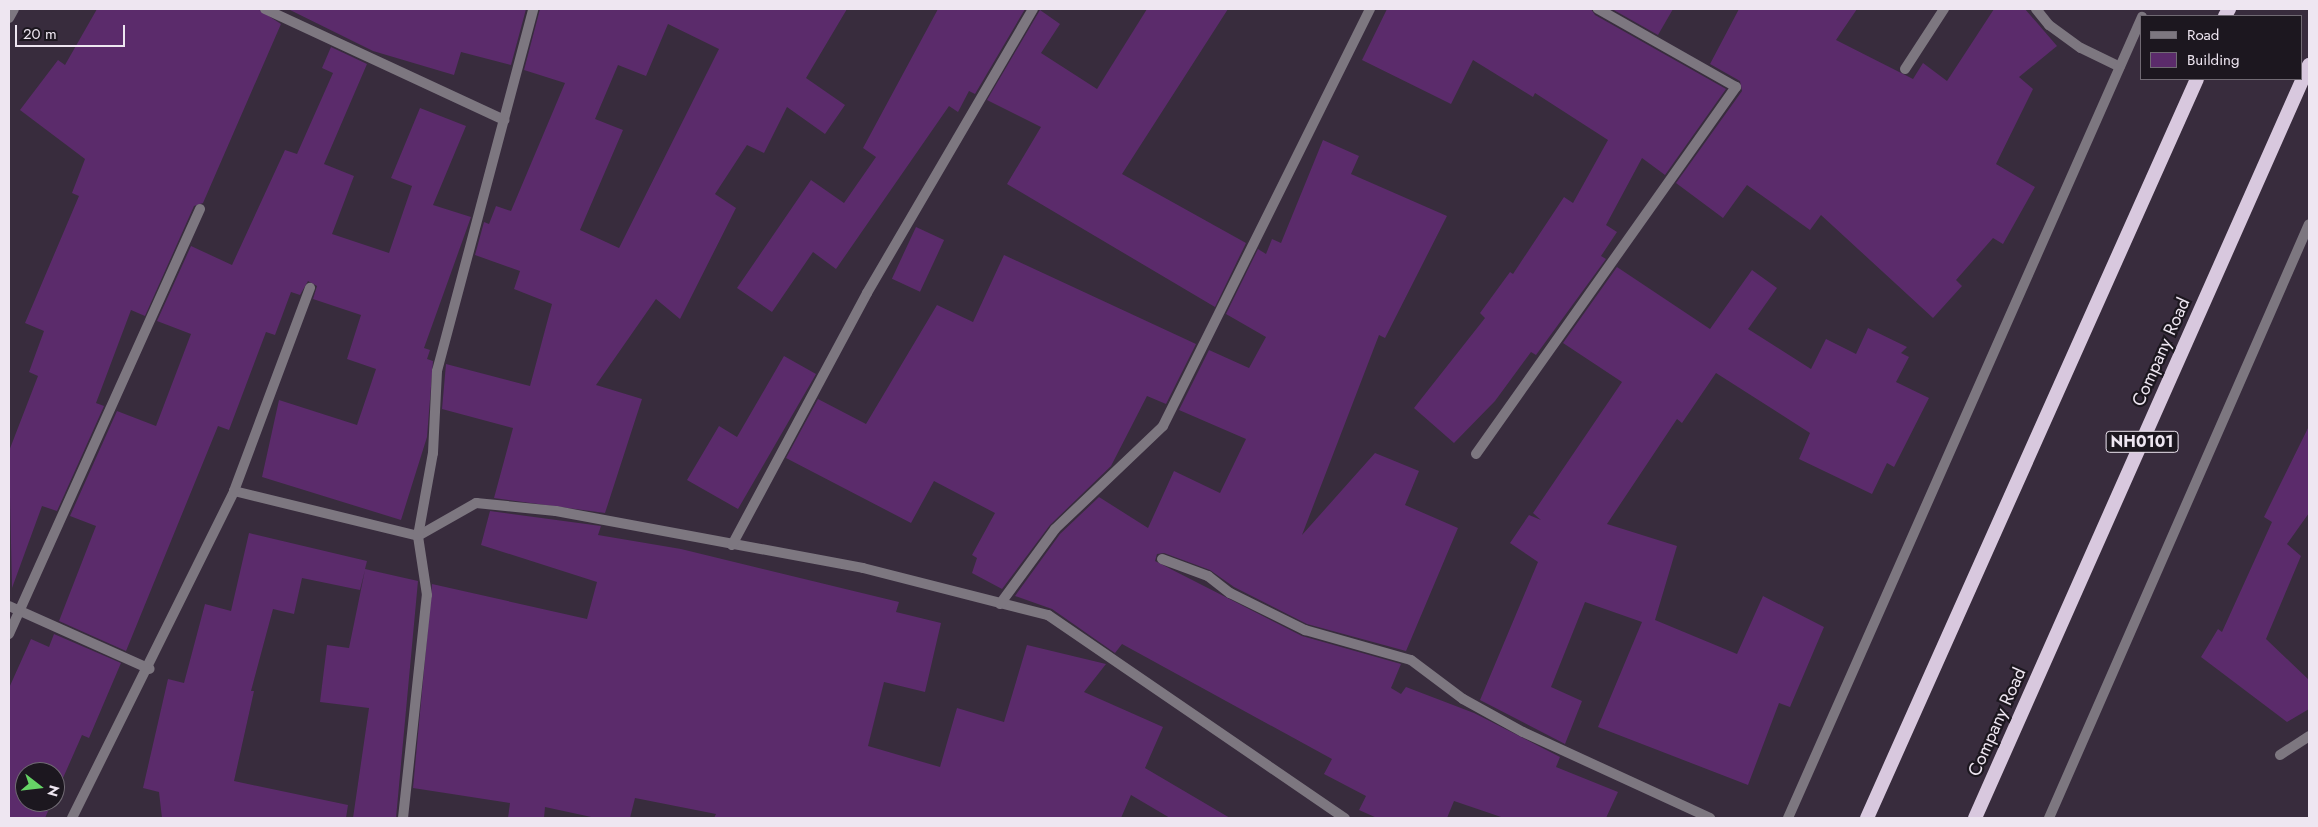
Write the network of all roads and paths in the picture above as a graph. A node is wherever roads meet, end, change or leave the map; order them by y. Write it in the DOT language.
graph roads {
  1 [pos="14,9"];
  2 [pos="265,9"];
  3 [pos="533,9"];
  4 [pos="1033,9"];
  5 [pos="1370,9"];
  6 [pos="1598,9"];
  7 [pos="1944,9"];
  8 [pos="2036,9"];
  9 [pos="9,18"];
  10 [pos="2140,22"];
  11 [pos="2309,65"];
  12 [pos="2120,67"];
  13 [pos="1905,70"];
  14 [pos="2303,79"];
  15 [pos="2197,80"];
  16 [pos="2302,80"];
  17 [pos="504,120"];
  18 [pos="200,209"];
  19 [pos="2309,224"];
  20 [pos="310,288"];
  21 [pos="1476,454"];
  22 [pos="234,491"];
  23 [pos="418,536"];
  24 [pos="732,545"];
  25 [pos="1162,559"];
  26 [pos="1000,604"];
  27 [pos="9,606"];
  28 [pos="20,612"];
  29 [pos="9,634"];
  30 [pos="150,669"];
  31 [pos="2309,736"];
  32 [pos="2280,754"];
  33 [pos="72,818"];
  34 [pos="402,818"];
  35 [pos="1345,818"];
  36 [pos="1710,818"];
  37 [pos="1788,818"];
  38 [pos="1867,818"];
  39 [pos="1975,818"];
  40 [pos="2049,818"];
  1 -- 9 [label="street"];
  2 -- 17 [label="street"];
  3 -- 17 [label="street"];
  4 -- 24 [label="street"];
  5 -- 26 [label="street"];
  6 -- 21 [label="street"];
  7 -- 13 [label="street"];
  8 -- 12 [label="street"];
  10 -- 12 [label="street"];
  11 -- 14 [label="highway, Company Road / NH0101"];
  12 -- 37 [label="street"];
  15 -- 38 [label="highway"];
  16 -- 39 [label="highway, Company Road / NH0101"];
  17 -- 23 [label="street"];
  18 -- 28 [label="street"];
  19 -- 40 [label="street"];
  20 -- 22 [label="street"];
  22 -- 23 [label="street"];
  22 -- 30 [label="street"];
  23 -- 24 [label="street"];
  23 -- 34 [label="street"];
  24 -- 26 [label="street"];
  25 -- 36 [label="street"];
  26 -- 35 [label="street"];
  27 -- 28 [label="street"];
  28 -- 29 [label="street"];
  28 -- 30 [label="street"];
  30 -- 33 [label="street"];
  31 -- 32 [label="street"];
}
